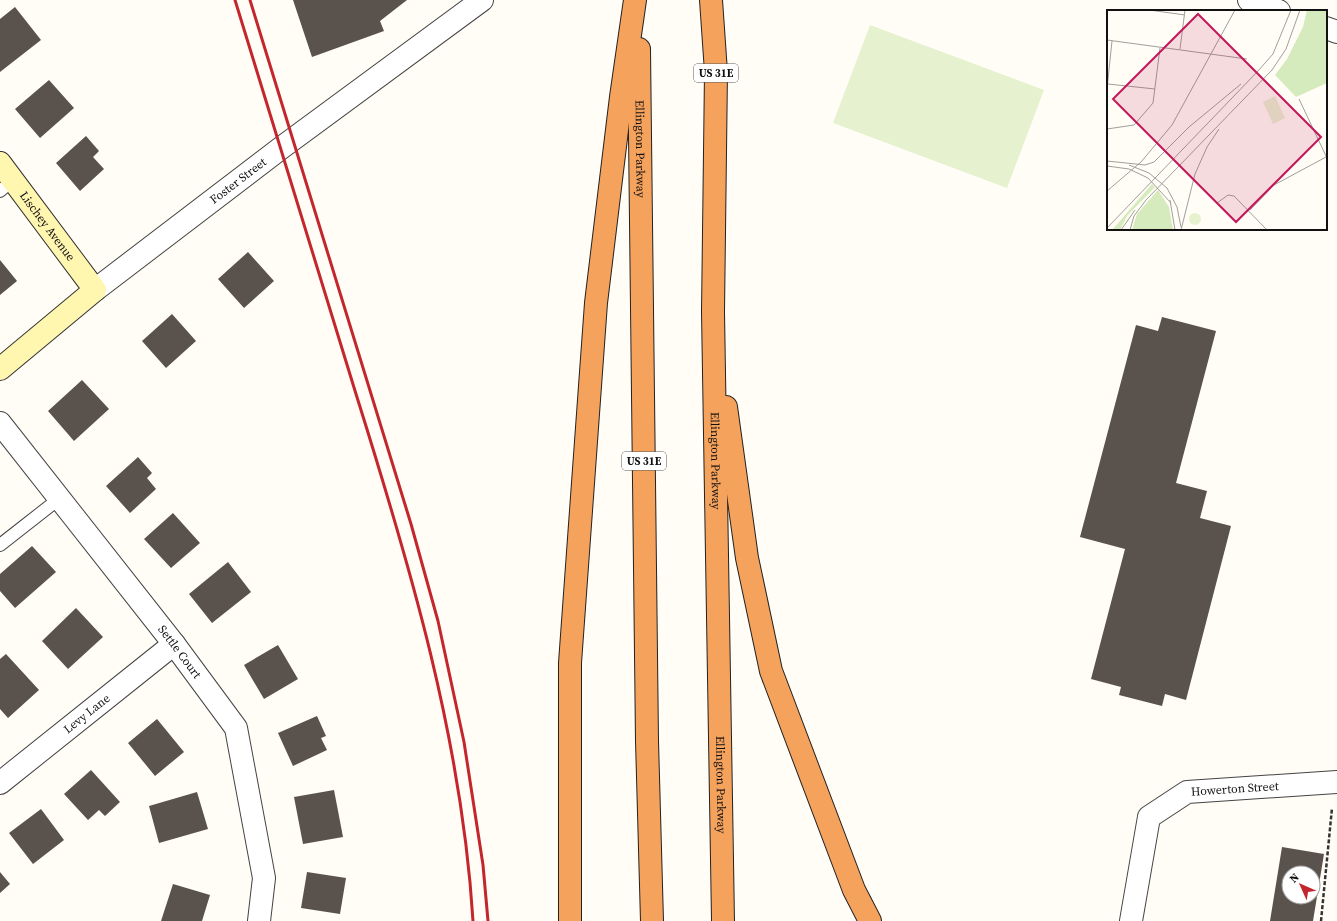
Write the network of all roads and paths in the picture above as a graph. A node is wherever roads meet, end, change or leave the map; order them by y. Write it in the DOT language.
graph roads {
  1 [pos="482,0"];
  2 [pos="635,0"];
  3 [pos="638,0"];
  4 [pos="711,0"];
  5 [pos="1249,0"];
  6 [pos="1276,10"];
  7 [pos="1327,28"];
  8 [pos="1337,32"];
  9 [pos="0,162"];
  10 [pos="7,185"];
  11 [pos="95,290"];
  12 [pos="713,312"];
  13 [pos="0,369"];
  14 [pos="0,423"];
  15 [pos="60,498"];
  16 [pos="0,545"];
  17 [pos="174,644"];
  18 [pos="1337,782"];
  19 [pos="0,783"];
  20 [pos="1332,808"];
  21 [pos="259,921"];
  22 [pos="570,921"];
  23 [pos="652,921"];
  24 [pos="723,921"];
  25 [pos="870,921"];
  26 [pos="1131,921"];
  27 [pos="1321,921"];
  1 -- 11 [label="street, Foster Street"];
  2 -- 22 [label="highway"];
  3 -- 23 [label="highway, Ellington Parkway / US 31E"];
  4 -- 12 [label="highway, Ellington Parkway / US 31E"];
  5 -- 6 [label="street"];
  7 -- 8 [label="street"];
  9 -- 10 [label="street, Lischey Avenue"];
  10 -- 11 [label="street, Lischey Avenue"];
  11 -- 13 [label="street, Foster Street"];
  12 -- 24 [label="highway, Ellington Parkway / US 31E"];
  12 -- 25 [label="highway"];
  14 -- 15 [label="street, Settle Court"];
  15 -- 16 [label="lane"];
  15 -- 17 [label="street, Settle Court"];
  17 -- 19 [label="street, Levy Lane"];
  17 -- 21 [label="street, Settle Court"];
  18 -- 26 [label="street, Howerton Street"];
  20 -- 27 [label="path"];
}
